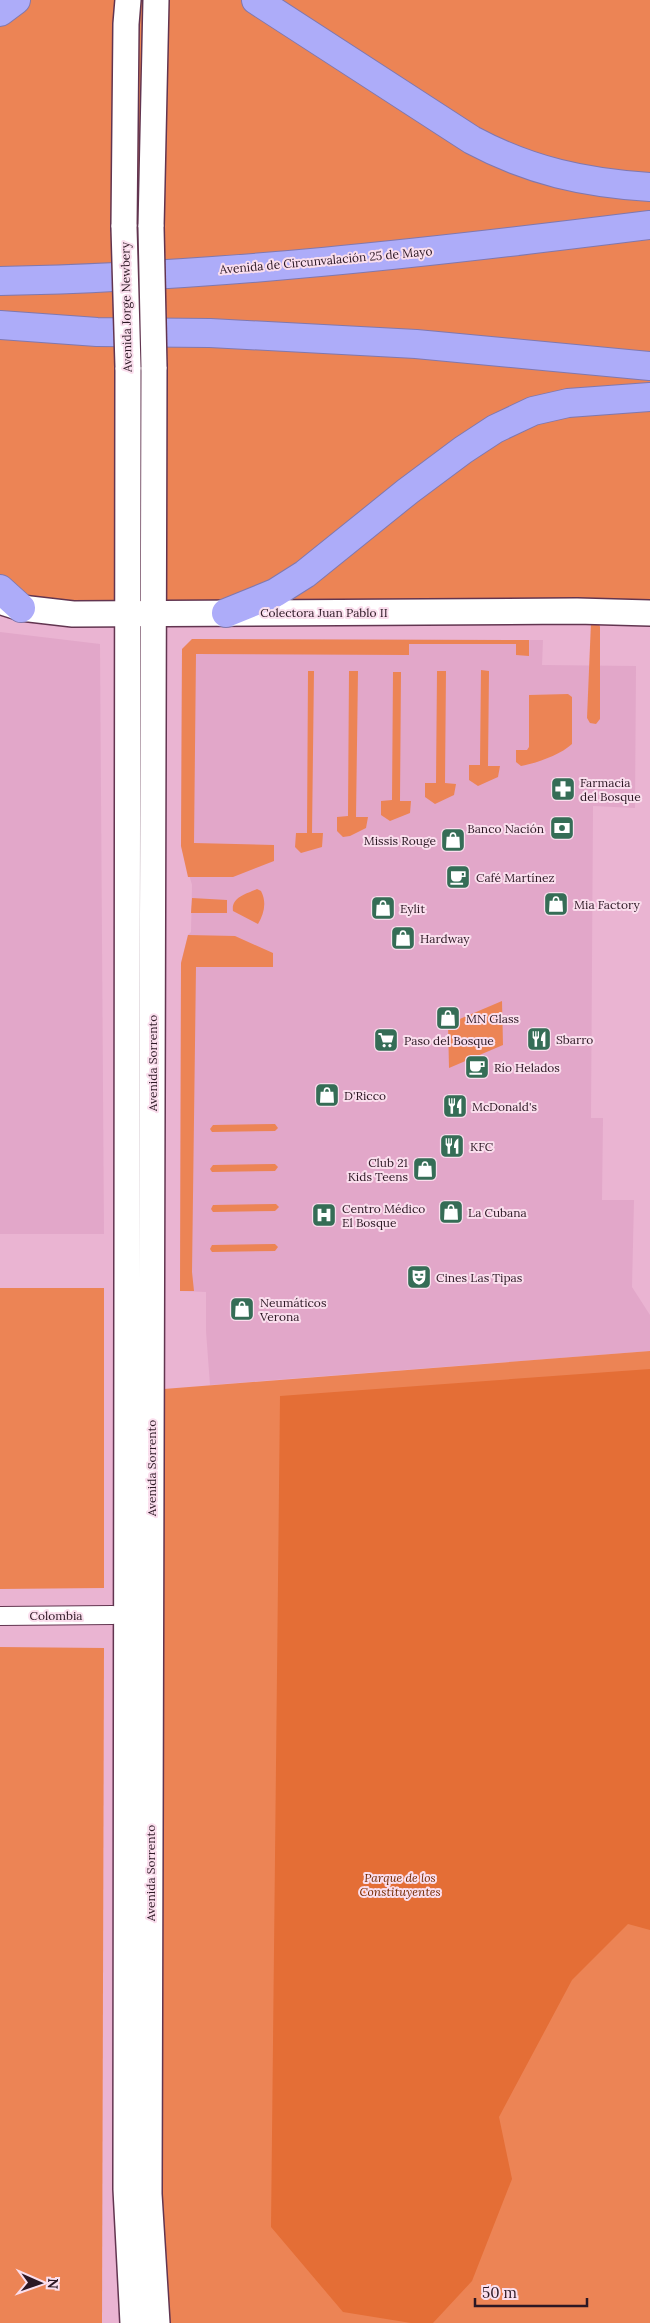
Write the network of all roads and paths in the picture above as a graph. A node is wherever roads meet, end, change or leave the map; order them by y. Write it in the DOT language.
graph roads {
  1 [pos="17,0"];
  2 [pos="128,0"];
  3 [pos="156,0"];
  4 [pos="256,0"];
  5 [pos="0,6"];
  6 [pos="0,12"];
  7 [pos="650,187"];
  8 [pos="650,225"];
  9 [pos="0,281"];
  10 [pos="0,325"];
  11 [pos="650,366"];
  12 [pos="650,397"];
  13 [pos="0,589"];
  14 [pos="11,604"];
  15 [pos="126,613"];
  16 [pos="153,613"];
  17 [pos="226,613"];
  18 [pos="650,613"];
  19 [pos="0,1616"];
  20 [pos="113,1616"];
  21 [pos="133,2323"];
  22 [pos="157,2323"];
  1 -- 5 [label="main road"];
  1 -- 6 [label="highway"];
  2 -- 15 [label="main road, Avenida Jorge Newbery, bridge"];
  3 -- 16 [label="main road, bridge"];
  4 -- 7 [label="highway"];
  8 -- 9 [label="highway, Avenida de Circunvalación 25 de Mayo"];
  10 -- 11 [label="highway"];
  12 -- 17 [label="highway"];
  13 -- 14 [label="highway"];
  14 -- 15 [label="main road, Colectora Juan Pablo II"];
  15 -- 16 [label="main road, Colectora Juan Pablo II"];
  15 -- 21 [label="main road, Avenida Sorrento"];
  16 -- 17 [label="main road, Colectora Juan Pablo II"];
  16 -- 22 [label="main road, Avenida Sorrento"];
  17 -- 18 [label="main road, Colectora Juan Pablo II"];
  19 -- 20 [label="street, Colombia"];
}
